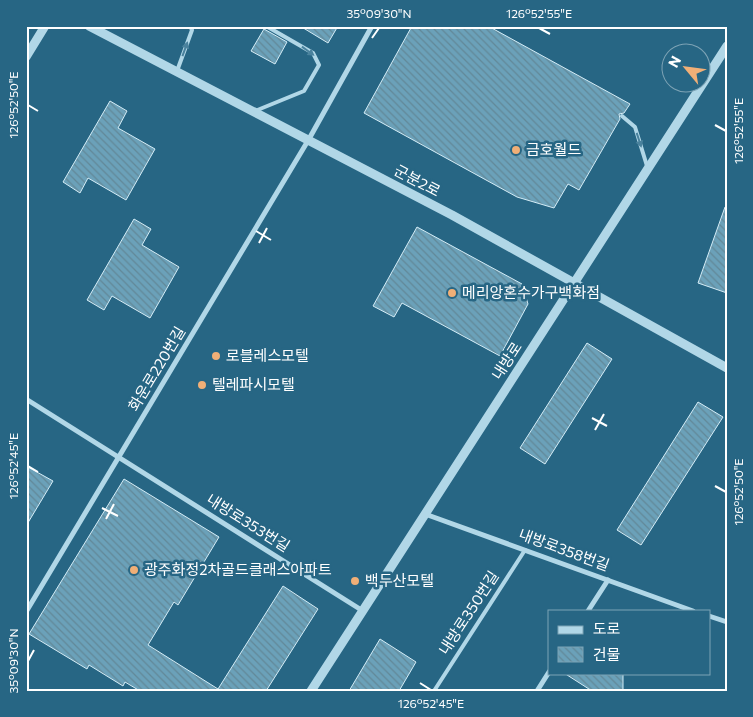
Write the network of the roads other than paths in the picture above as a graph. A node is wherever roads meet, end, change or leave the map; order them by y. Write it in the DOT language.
graph roads {
  1 [pos="45,26"];
  2 [pos="89,26"];
  3 [pos="266,26"];
  4 [pos="372,26"];
  5 [pos="192,28"];
  6 [pos="727,46"];
  7 [pos="26,57"];
  8 [pos="177,71"];
  9 [pos="255,111"];
  10 [pos="622,116"];
  11 [pos="309,139"];
  12 [pos="648,169"];
  13 [pos="573,284"];
  14 [pos="727,368"];
  15 [pos="26,399"];
  16 [pos="120,456"];
  17 [pos="425,514"];
  18 [pos="525,549"];
  19 [pos="608,580"];
  20 [pos="589,610"];
  21 [pos="690,610"];
  22 [pos="363,611"];
  23 [pos="26,612"];
  24 [pos="710,616"];
  25 [pos="727,622"];
  26 [pos="548,674"];
  27 [pos="311,691"];
  28 [pos="434,691"];
  29 [pos="537,691"];
  1 -- 7 [label="street"];
  2 -- 8 [label="street, 군분2로"];
  3 -- 9 [label="lane, one-way"];
  4 -- 11 [label="street, 화운로220번길"];
  8 -- 5 [label="lane, one-way"];
  6 -- 12 [label="street, 내방로"];
  8 -- 9 [label="street, 군분2로"];
  9 -- 11 [label="street, 군분2로"];
  10 -- 12 [label="lane, one-way"];
  11 -- 13 [label="street, 군분2로"];
  11 -- 16 [label="street, 화운로220번길"];
  12 -- 13 [label="street, 내방로"];
  13 -- 14 [label="street, 군분2로"];
  13 -- 17 [label="street, 내방로"];
  15 -- 16 [label="street, 내방로353번길"];
  16 -- 22 [label="street, 내방로353번길"];
  16 -- 23 [label="street, 화운로220번길"];
  17 -- 18 [label="street, 내방로358번길"];
  17 -- 22 [label="street, 내방로"];
  18 -- 19 [label="street, 내방로358번길"];
  18 -- 28 [label="lane, 내방로350번길"];
  19 -- 20 [label="street"];
  19 -- 21 [label="street, 내방로358번길"];
  22 -- 27 [label="street, 내방로"];
  24 -- 25 [label="street"];
  26 -- 29 [label="street"];
}
